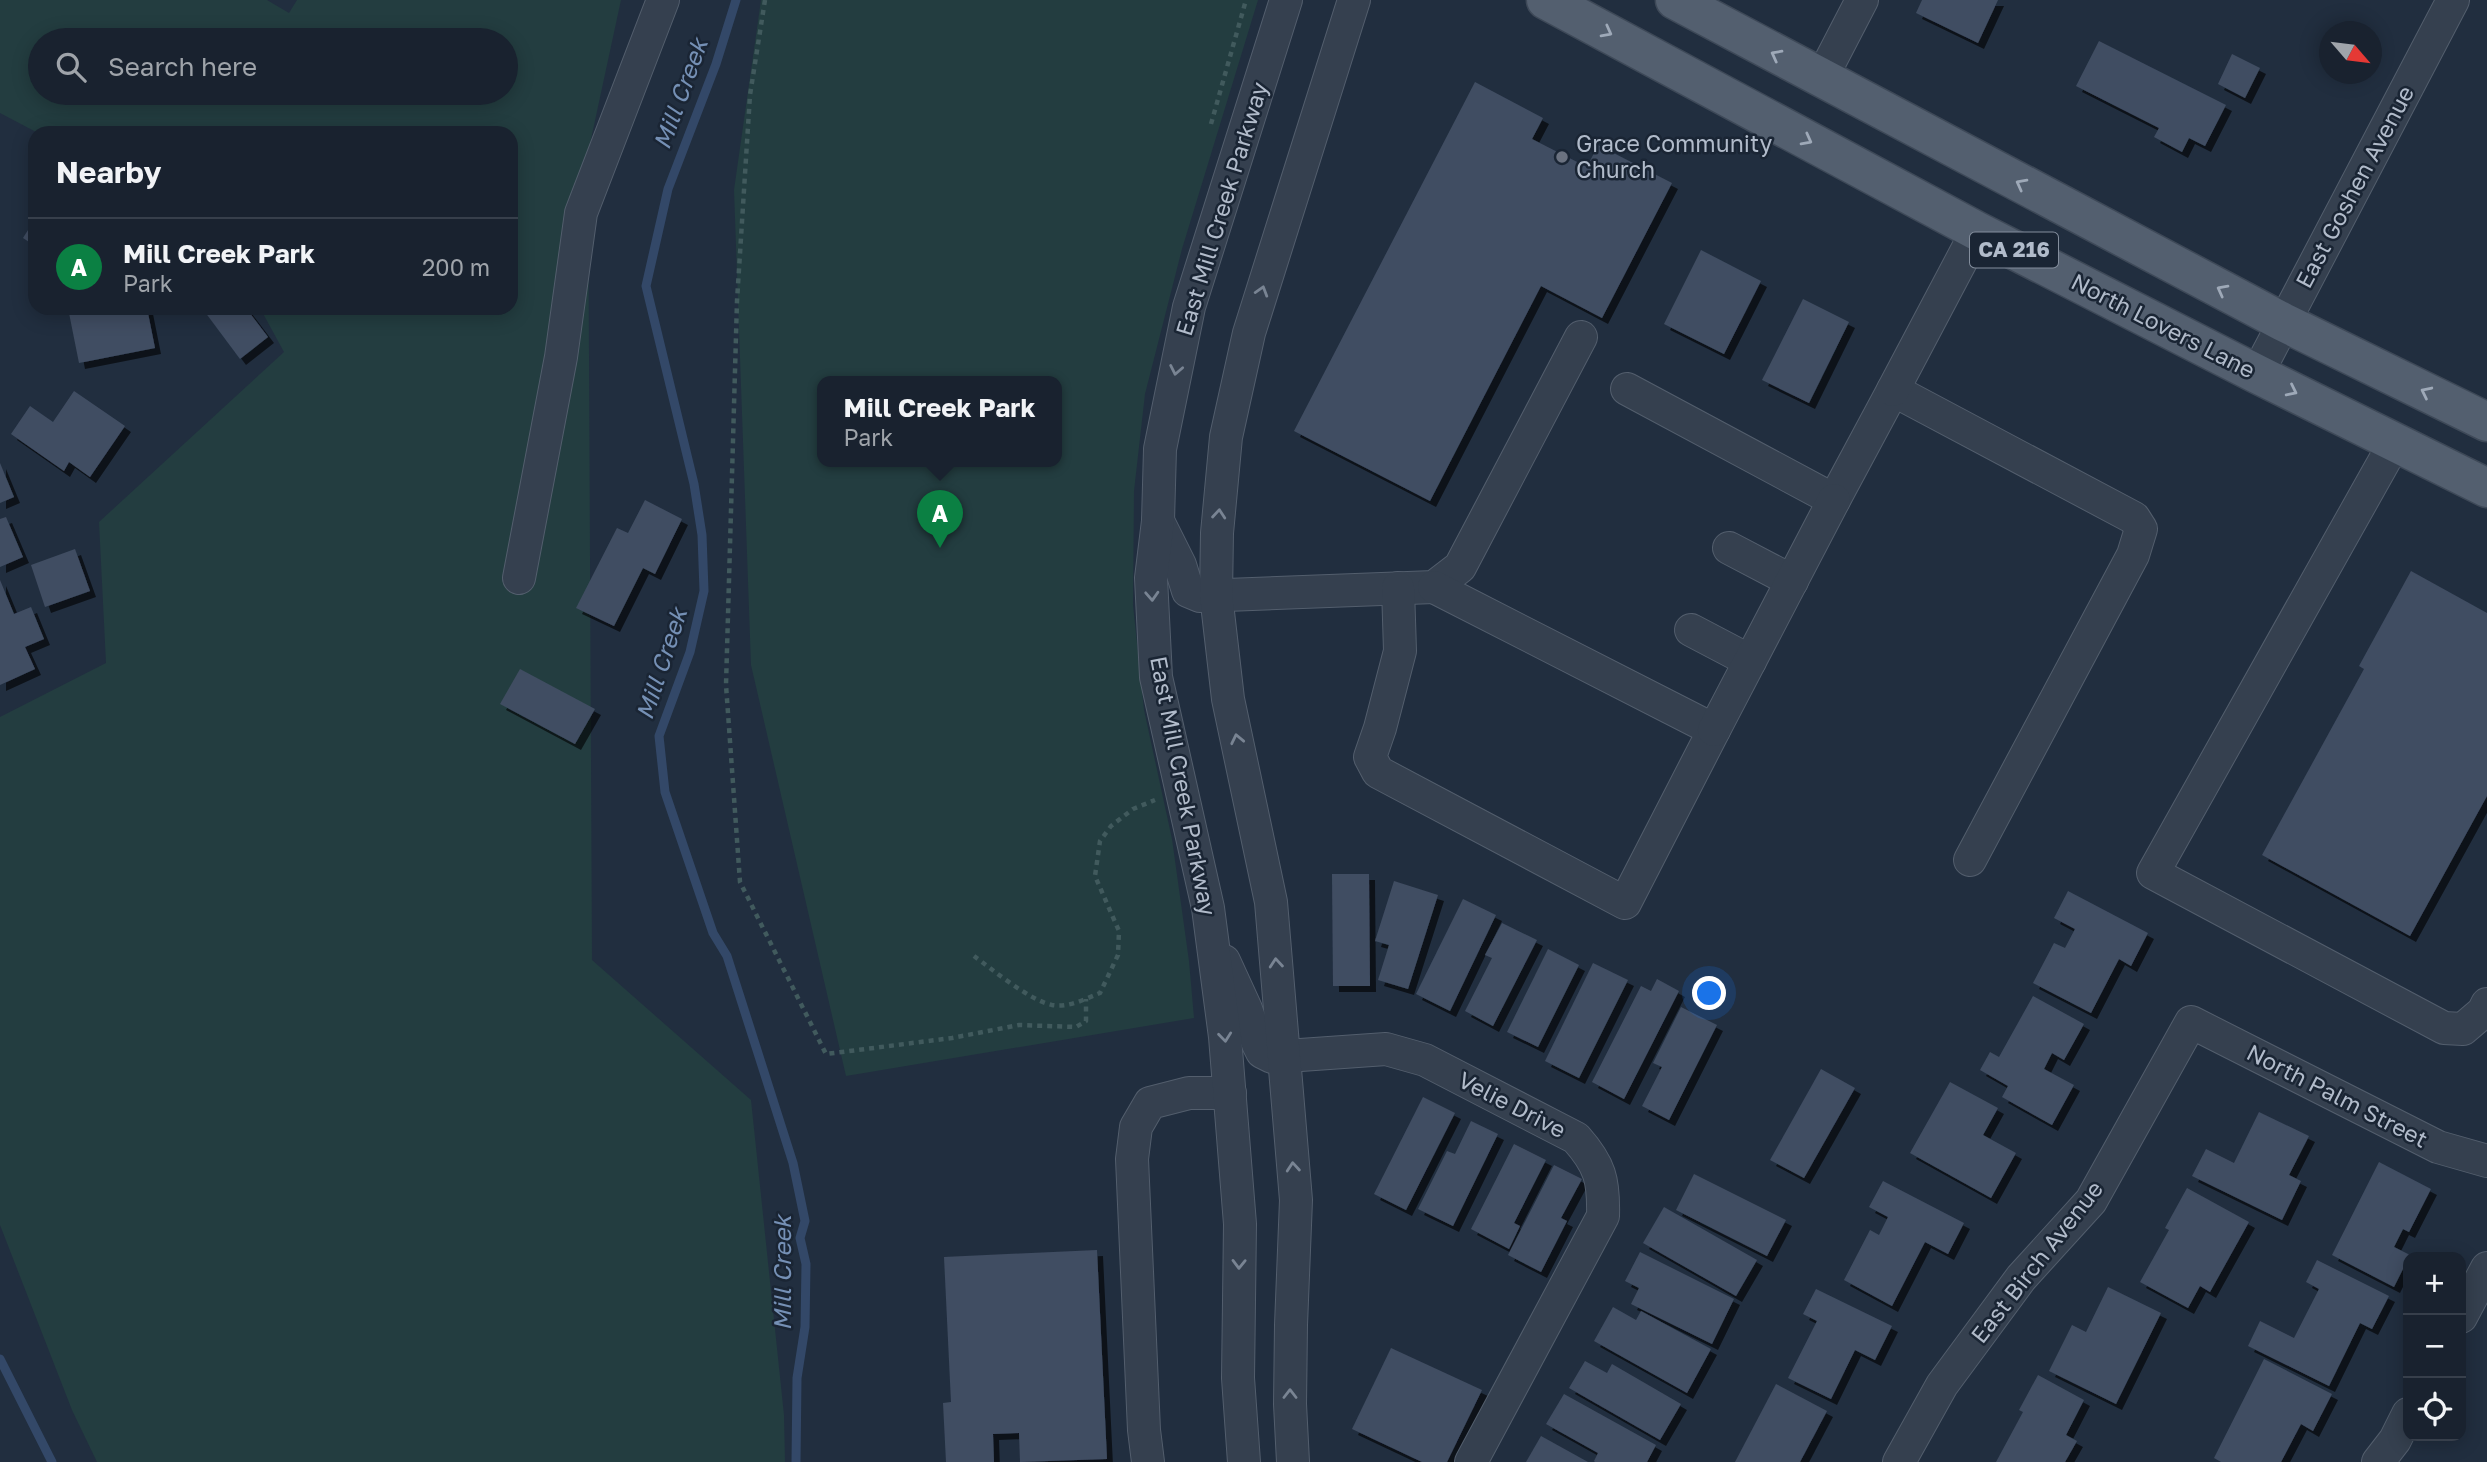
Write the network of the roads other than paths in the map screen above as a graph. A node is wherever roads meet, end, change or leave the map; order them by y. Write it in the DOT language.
graph roads {
  1 [pos="663,0"];
  2 [pos="1286,0"];
  3 [pos="1354,0"];
  4 [pos="1546,0"];
  5 [pos="1675,0"];
  6 [pos="1862,0"];
  7 [pos="2453,0"];
  8 [pos="1821,79"];
  9 [pos="1977,231"];
  10 [pos="2283,322"];
  11 [pos="1581,337"];
  12 [pos="2257,374"];
  13 [pos="1627,389"];
  14 [pos="1893,390"];
  15 [pos="2487,422"];
  16 [pos="2395,442"];
  17 [pos="2487,488"];
  18 [pos="1834,500"];
  19 [pos="1158,521"];
  20 [pos="1729,548"];
  21 [pos="519,579"];
  22 [pos="1792,581"];
  23 [pos="1434,587"];
  24 [pos="1398,589"];
  25 [pos="1216,595"];
  26 [pos="1691,630"];
  27 [pos="1750,661"];
  28 [pos="1714,730"];
  29 [pos="1970,860"];
  30 [pos="1211,933"];
  31 [pos="2487,1004"];
  32 [pos="2191,1022"];
  33 [pos="1283,1056"];
  34 [pos="1230,1093"];
  35 [pos="2487,1161"];
  36 [pos="2487,1269"];
  37 [pos="2462,1315"];
  38 [pos="2403,1424"];
  39 [pos="1148,1462"];
  40 [pos="1244,1462"];
  41 [pos="1293,1462"];
  42 [pos="1471,1462"];
  43 [pos="1899,1462"];
  44 [pos="2378,1462"];
  1 -- 21 [label="street"];
  2 -- 19 [label="street, East Mill Creek Parkway, one-way"];
  25 -- 3 [label="street, one-way"];
  4 -- 9 [label="main road, North Lovers Lane / CA 216, one-way"];
  8 -- 5 [label="main road, CA 216, one-way"];
  6 -- 8 [label="street"];
  7 -- 10 [label="street, East Goshen Avenue"];
  10 -- 8 [label="main road, CA 216, one-way"];
  9 -- 12 [label="main road, North Lovers Lane / CA 216"];
  9 -- 14 [label="street"];
  10 -- 12 [label="street, East Goshen Avenue"];
  15 -- 10 [label="main road, CA 216, one-way"];
  11 -- 23 [label="street"];
  12 -- 16 [label="main road, North Lovers Lane / CA 216, one-way"];
  13 -- 18 [label="street"];
  14 -- 18 [label="street"];
  14 -- 29 [label="street"];
  16 -- 17 [label="main road, North Lovers Lane / CA 216"];
  16 -- 31 [label="street"];
  18 -- 22 [label="street"];
  19 -- 25 [label="street"];
  19 -- 30 [label="street, East Mill Creek Parkway, one-way"];
  20 -- 22 [label="street"];
  22 -- 27 [label="street"];
  23 -- 24 [label="street"];
  23 -- 28 [label="street"];
  24 -- 25 [label="street"];
  24 -- 28 [label="street"];
  33 -- 25 [label="street, one-way"];
  26 -- 27 [label="street"];
  27 -- 28 [label="street"];
  30 -- 33 [label="street"];
  30 -- 34 [label="street, East Mill Creek Parkway, one-way"];
  32 -- 35 [label="street, North Palm Street"];
  32 -- 43 [label="street, East Birch Avenue"];
  41 -- 33 [label="street, one-way"];
  33 -- 42 [label="street, Velie Drive"];
  34 -- 39 [label="street"];
  34 -- 40 [label="street, East Mill Creek Parkway, one-way"];
  36 -- 37 [label="street"];
  38 -- 44 [label="street"];
}
